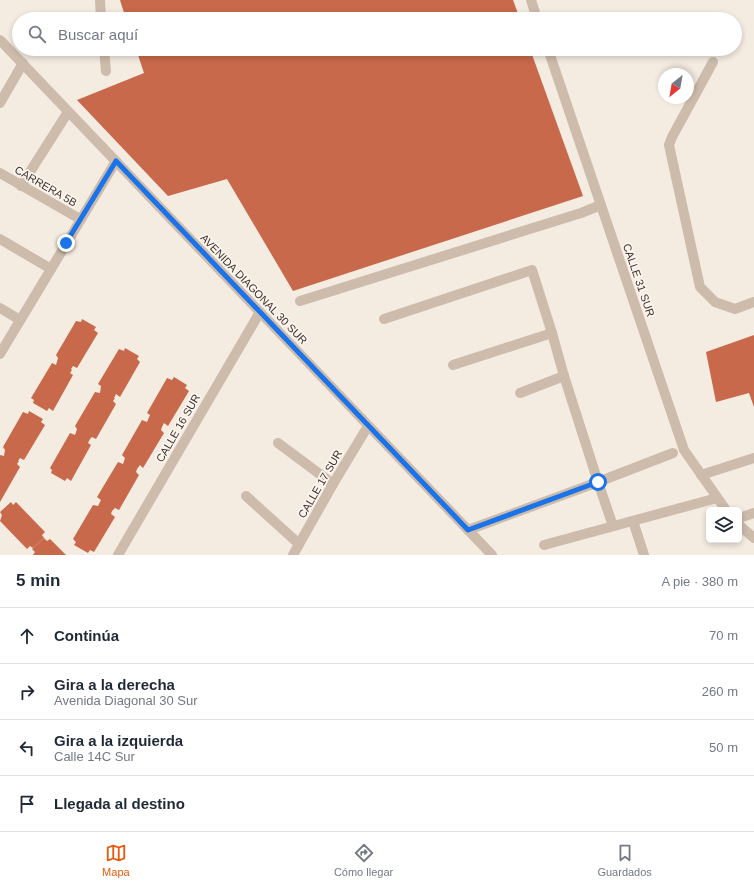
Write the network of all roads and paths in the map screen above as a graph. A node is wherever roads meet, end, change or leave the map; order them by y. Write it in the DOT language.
graph roads {
  1 [pos="100,0"];
  2 [pos="531,0"];
  3 [pos="101,12"];
  4 [pos="535,12"];
  5 [pos="0,40"];
  6 [pos="12,52"];
  7 [pos="16,56"];
  8 [pos="105,56"];
  9 [pos="550,56"];
  10 [pos="713,62"];
  11 [pos="23,63"];
  12 [pos="106,71"];
  13 [pos="0,103"];
  14 [pos="68,112"];
  15 [pos="116,161"];
  16 [pos="0,174"];
  17 [pos="21,186"];
  18 [pos="601,205"];
  19 [pos="80,219"];
  20 [pos="0,239"];
  21 [pos="51,269"];
  22 [pos="300,301"];
  23 [pos="754,302"];
  24 [pos="0,308"];
  25 [pos="260,312"];
  26 [pos="384,319"];
  27 [pos="20,320"];
  28 [pos="552,333"];
  29 [pos="0,354"];
  30 [pos="453,365"];
  31 [pos="564,376"];
  32 [pos="520,393"];
  33 [pos="368,426"];
  34 [pos="278,443"];
  35 [pos="673,453"];
  36 [pos="754,458"];
  37 [pos="701,475"];
  38 [pos="598,482"];
  39 [pos="333,484"];
  40 [pos="246,496"];
  41 [pos="717,498"];
  42 [pos="724,507"];
  43 [pos="754,513"];
  44 [pos="742,517"];
  45 [pos="633,521"];
  46 [pos="613,526"];
  47 [pos="742,528"];
  48 [pos="468,530"];
  49 [pos="754,538"];
  50 [pos="299,544"];
  51 [pos="544,545"];
  52 [pos="118,555"];
  53 [pos="293,555"];
  54 [pos="492,555"];
  55 [pos="644,555"];
  1 -- 3 [label="street"];
  2 -- 4 [label="street"];
  5 -- 6 [label="street, AVENIDA DIAGONAL 30 SUR"];
  7 -- 11 [label="street, AVENIDA DIAGONAL 30 SUR"];
  8 -- 12 [label="street"];
  9 -- 18 [label="street, CALLE 31 SUR"];
  10 -- 23 [label="street"];
  11 -- 13 [label="street"];
  11 -- 14 [label="street, AVENIDA DIAGONAL 30 SUR"];
  14 -- 15 [label="street, AVENIDA DIAGONAL 30 SUR"];
  14 -- 17 [label="street"];
  15 -- 19 [label="street"];
  15 -- 25 [label="street, AVENIDA DIAGONAL 30 SUR"];
  16 -- 17 [label="street, CARRERA 5B"];
  17 -- 19 [label="street, CARRERA 5B"];
  18 -- 22 [label="street"];
  18 -- 37 [label="street, CALLE 31 SUR"];
  19 -- 21 [label="street"];
  20 -- 21 [label="street"];
  21 -- 27 [label="street"];
  24 -- 27 [label="street"];
  25 -- 33 [label="street, AVENIDA DIAGONAL 30 SUR"];
  25 -- 52 [label="street, CALLE 16 SUR"];
  26 -- 28 [label="street"];
  27 -- 29 [label="street"];
  28 -- 30 [label="street"];
  28 -- 31 [label="street"];
  31 -- 32 [label="street"];
  31 -- 38 [label="street"];
  33 -- 39 [label="street, CALLE 17 SUR"];
  33 -- 48 [label="street, AVENIDA DIAGONAL 30 SUR"];
  34 -- 39 [label="street"];
  35 -- 38 [label="street"];
  36 -- 37 [label="street"];
  37 -- 41 [label="street, CALLE 31 SUR"];
  38 -- 46 [label="street"];
  38 -- 48 [label="street"];
  39 -- 50 [label="street, CALLE 17 SUR"];
  40 -- 50 [label="street"];
  41 -- 42 [label="street, CALLE 31 SUR"];
  41 -- 45 [label="street"];
  43 -- 44 [label="street"];
  45 -- 46 [label="street"];
  45 -- 55 [label="street"];
  46 -- 51 [label="street"];
  47 -- 49 [label="street"];
  48 -- 54 [label="street, AVENIDA DIAGONAL 30 SUR"];
  50 -- 53 [label="street, CALLE 17 SUR"];
}
